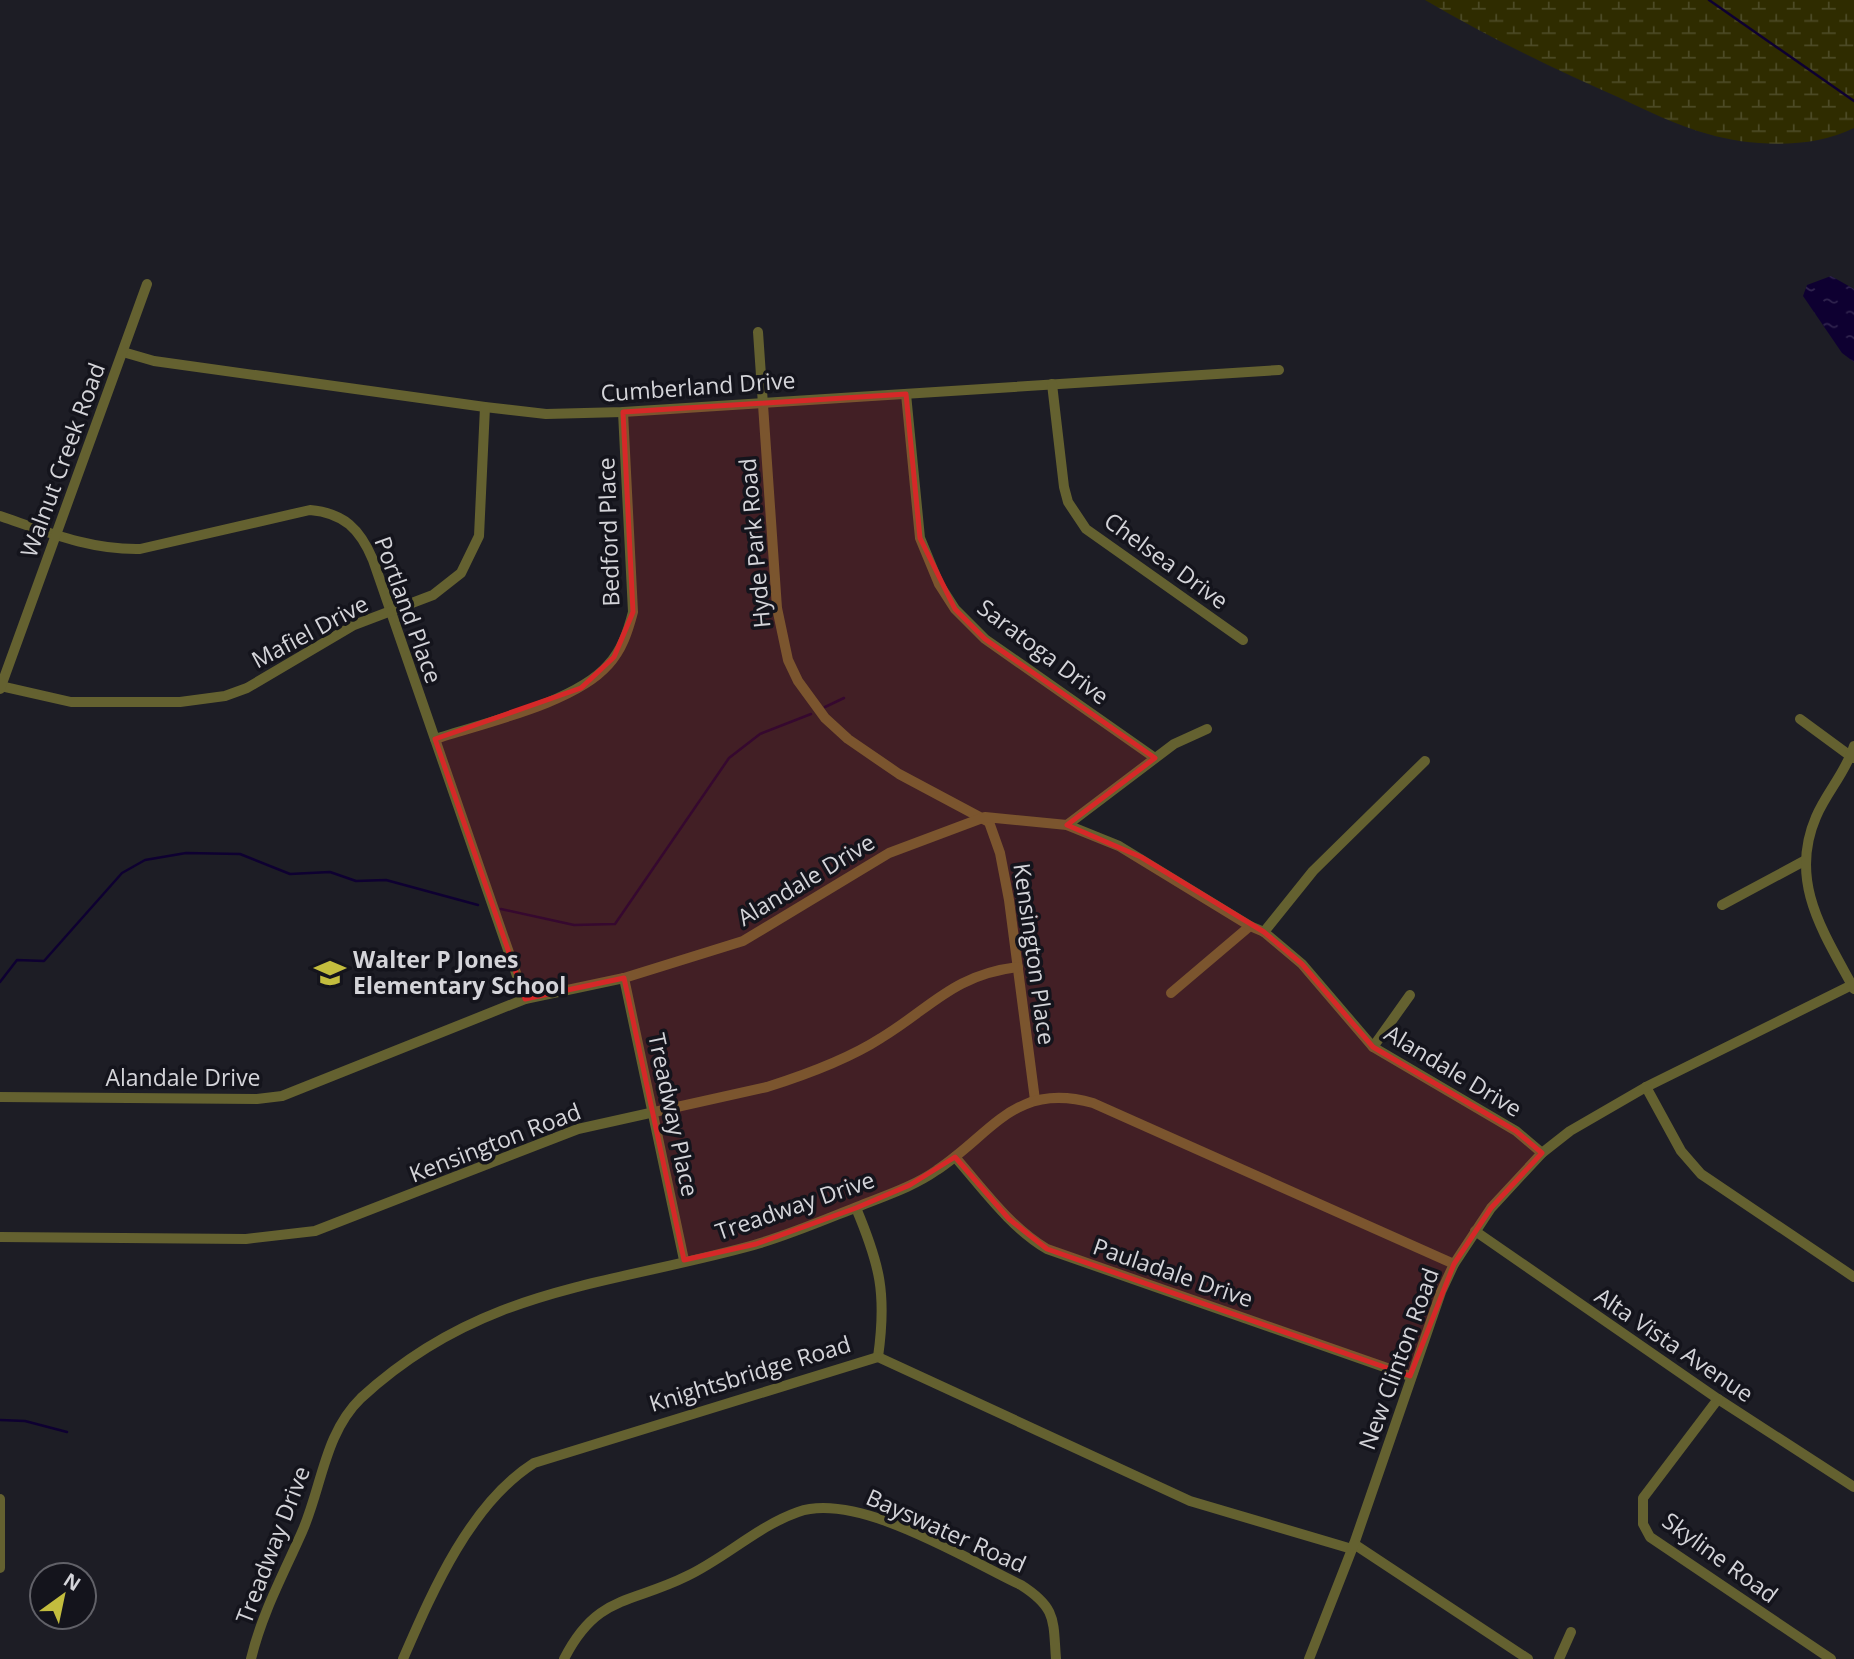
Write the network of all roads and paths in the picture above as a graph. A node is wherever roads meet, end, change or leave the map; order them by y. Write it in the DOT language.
graph roads {
  1 [pos="147,284"];
  2 [pos="758,332"];
  3 [pos="123,352"];
  4 [pos="1279,370"];
  5 [pos="1052,384"];
  6 [pos="906,394"];
  7 [pos="764,402"];
  8 [pos="485,407"];
  9 [pos="623,412"];
  10 [pos="0,516"];
  11 [pos="56,536"];
  12 [pos="391,611"];
  13 [pos="1243,640"];
  14 [pos="0,687"];
  15 [pos="1800,719"];
  16 [pos="1207,729"];
  17 [pos="435,739"];
  18 [pos="1854,746"];
  19 [pos="1155,758"];
  20 [pos="1852,758"];
  21 [pos="1425,761"];
  22 [pos="985,817"];
  23 [pos="1067,825"];
  24 [pos="1804,861"];
  25 [pos="1721,905"];
  26 [pos="1250,926"];
  27 [pos="1264,932"];
  28 [pos="1018,967"];
  29 [pos="624,978"];
  30 [pos="1853,986"];
  31 [pos="1171,993"];
  32 [pos="1410,995"];
  33 [pos="525,999"];
  34 [pos="1373,1047"];
  35 [pos="1646,1087"];
  36 [pos="0,1097"];
  37 [pos="1035,1100"];
  38 [pos="653,1114"];
  39 [pos="1542,1153"];
  40 [pos="955,1157"];
  41 [pos="856,1208"];
  42 [pos="1475,1231"];
  43 [pos="0,1237"];
  44 [pos="684,1260"];
  45 [pos="1454,1264"];
  46 [pos="1854,1277"];
  47 [pos="878,1357"];
  48 [pos="1410,1376"];
  49 [pos="1718,1399"];
  50 [pos="1854,1488"];
  51 [pos="0,1499"];
  52 [pos="1353,1547"];
  53 [pos="0,1568"];
  54 [pos="1571,1632"];
  55 [pos="251,1659"];
  56 [pos="403,1659"];
  57 [pos="564,1659"];
  58 [pos="1056,1659"];
  59 [pos="1309,1659"];
  60 [pos="1528,1659"];
  61 [pos="1559,1659"];
  62 [pos="1831,1659"];
  1 -- 3 [label="street, Walnut Creek Road"];
  2 -- 7 [label="street, Hyde Park Road"];
  3 -- 8 [label="street, Cumberland Drive"];
  3 -- 11 [label="street, Walnut Creek Road"];
  4 -- 5 [label="street, Cumberland Drive"];
  5 -- 6 [label="street, Cumberland Drive"];
  5 -- 13 [label="street, Chelsea Drive"];
  6 -- 7 [label="street, Cumberland Drive"];
  6 -- 19 [label="street, Saratoga Drive"];
  7 -- 9 [label="street, Cumberland Drive"];
  7 -- 22 [label="street, Hyde Park Road"];
  8 -- 9 [label="street, Cumberland Drive"];
  8 -- 12 [label="street, Mafiel Drive"];
  9 -- 17 [label="street, Bedford Place"];
  10 -- 11 [label="street, Portland Place"];
  11 -- 12 [label="street, Portland Place"];
  11 -- 14 [label="street, Walnut Creek Road"];
  12 -- 14 [label="street, Mafiel Drive"];
  12 -- 17 [label="street, Portland Place"];
  15 -- 20 [label="street"];
  16 -- 19 [label="street"];
  17 -- 33 [label="street, Portland Place"];
  18 -- 20 [label="street"];
  19 -- 23 [label="street"];
  20 -- 24 [label="street"];
  21 -- 27 [label="street"];
  22 -- 23 [label="street, Alandale Drive"];
  22 -- 28 [label="street, Kensington Place"];
  22 -- 29 [label="street, Alandale Drive"];
  23 -- 26 [label="street, Alandale Drive"];
  24 -- 25 [label="street"];
  24 -- 30 [label="street"];
  26 -- 27 [label="street, Alandale Drive"];
  26 -- 31 [label="street"];
  27 -- 34 [label="street, Alandale Drive"];
  28 -- 37 [label="street, Kensington Place"];
  28 -- 38 [label="street, Kensington Road"];
  29 -- 33 [label="street, Alandale Drive"];
  29 -- 38 [label="street, Treadway Place"];
  30 -- 35 [label="street, New Clinton Road"];
  32 -- 34 [label="street"];
  33 -- 36 [label="street, Alandale Drive"];
  34 -- 39 [label="street, Alandale Drive"];
  35 -- 39 [label="street, New Clinton Road"];
  35 -- 46 [label="street"];
  37 -- 40 [label="street, Treadway Drive"];
  37 -- 45 [label="street, Treadway Drive"];
  38 -- 43 [label="street, Kensington Road"];
  38 -- 44 [label="street, Treadway Place"];
  39 -- 42 [label="street, New Clinton Road"];
  40 -- 41 [label="street, Treadway Drive"];
  40 -- 48 [label="street, Pauladale Drive"];
  41 -- 44 [label="street, Treadway Drive"];
  41 -- 47 [label="street"];
  42 -- 45 [label="street, New Clinton Road"];
  42 -- 49 [label="street, Alta Vista Avenue"];
  44 -- 55 [label="street, Treadway Drive"];
  45 -- 48 [label="street, New Clinton Road"];
  47 -- 52 [label="street, Knightsbridge Road"];
  47 -- 56 [label="street, Knightsbridge Road"];
  48 -- 52 [label="street, New Clinton Road"];
  49 -- 50 [label="street, Alta Vista Avenue"];
  49 -- 62 [label="street, Skyline Road"];
  51 -- 53 [label="street"];
  52 -- 59 [label="street, New Clinton Road"];
  52 -- 60 [label="street, Knightsbridge Road"];
  54 -- 61 [label="street"];
  57 -- 58 [label="street, Bayswater Road"];
}
